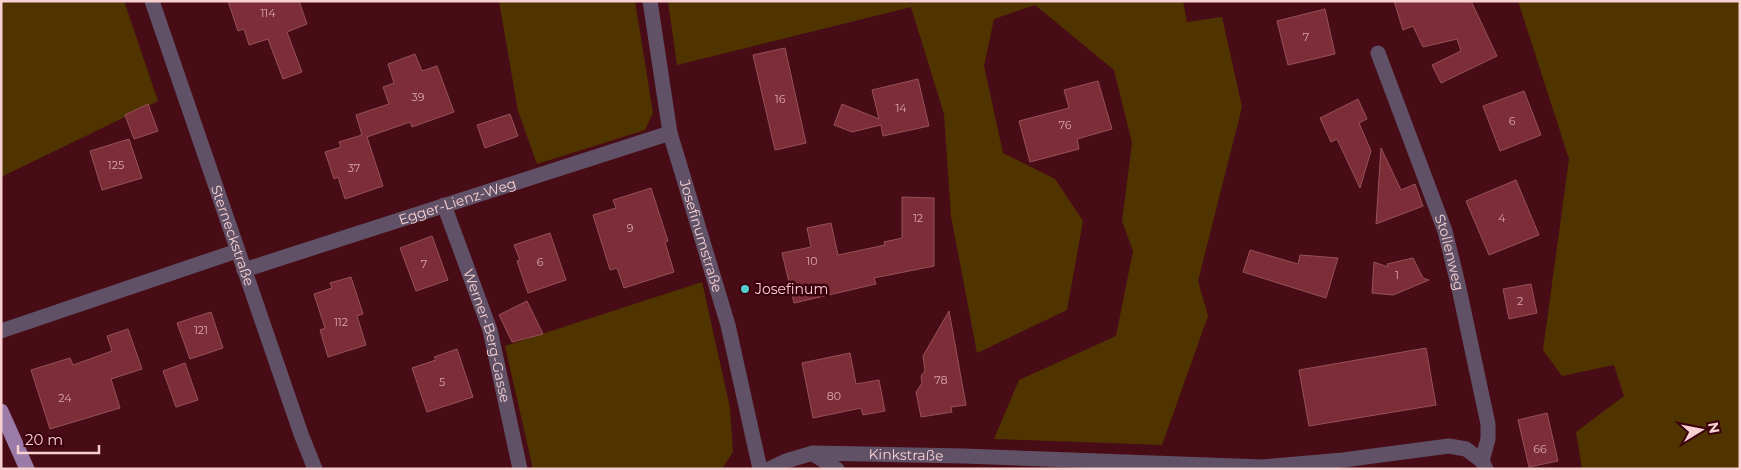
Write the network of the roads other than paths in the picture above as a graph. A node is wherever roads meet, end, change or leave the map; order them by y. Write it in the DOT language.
graph roads {
  1 [pos="152,1"];
  2 [pos="650,1"];
  3 [pos="1378,54"];
  4 [pos="670,133"];
  5 [pos="444,205"];
  6 [pos="237,251"];
  7 [pos="244,270"];
  8 [pos="1,332"];
  9 [pos="1,411"];
  10 [pos="812,453"];
  11 [pos="1484,465"];
  12 [pos="27,469"];
  13 [pos="315,469"];
  14 [pos="520,469"];
  15 [pos="760,469"];
  16 [pos="769,469"];
  17 [pos="837,469"];
  1 -- 6 [label="street, Sterneckstraße"];
  2 -- 4 [label="street, Josefinumstraße"];
  3 -- 11 [label="street, Stollenweg"];
  4 -- 5 [label="street, Egger-Lienz-Weg"];
  4 -- 15 [label="street, Josefinumstraße"];
  5 -- 7 [label="street, Egger-Lienz-Weg"];
  5 -- 14 [label="street, Werner-Berg-Gasse"];
  6 -- 7 [label="street, Sterneckstraße"];
  6 -- 8 [label="street"];
  7 -- 13 [label="street, Sterneckstraße"];
  9 -- 12 [label="main road"];
  10 -- 11 [label="street, Kinkstraße"];
  10 -- 16 [label="street, Kinkstraße"];
  10 -- 17 [label="street"];
}
